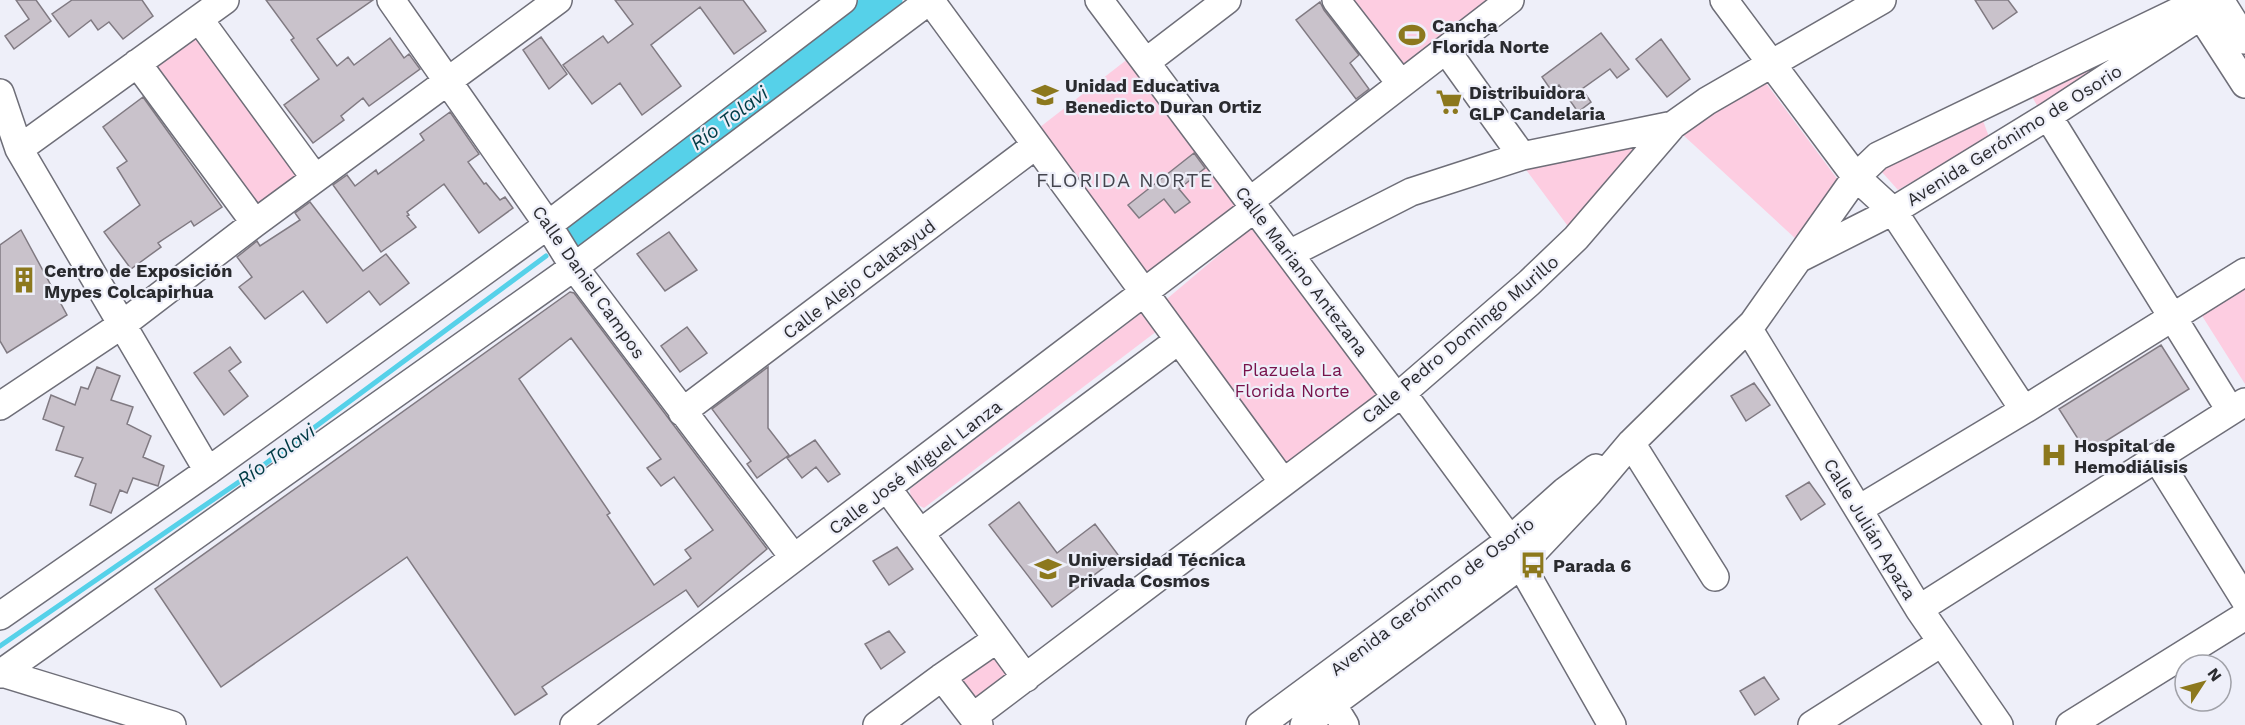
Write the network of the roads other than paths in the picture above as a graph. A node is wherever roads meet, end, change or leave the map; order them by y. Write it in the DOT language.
graph roads {
  1 [pos="225,0"];
  2 [pos="392,0"];
  3 [pos="558,0"];
  4 [pos="843,0"];
  5 [pos="930,0"];
  6 [pos="1099,0"];
  7 [pos="1227,0"];
  8 [pos="1336,0"];
  9 [pos="1510,0"];
  10 [pos="1724,0"];
  11 [pos="1882,0"];
  12 [pos="2208,5"];
  13 [pos="199,19"];
  14 [pos="2245,40"];
  15 [pos="1446,50"];
  16 [pos="1146,62"];
  17 [pos="137,63"];
  18 [pos="1771,65"];
  19 [pos="448,81"];
  20 [pos="1401,84"];
  21 [pos="2245,84"];
  22 [pos="0,93"];
  23 [pos="1993,100"];
  24 [pos="2048,116"];
  25 [pos="1673,125"];
  26 [pos="2014,136"];
  27 [pos="1036,145"];
  28 [pos="20,149"];
  29 [pos="1522,156"];
  30 [pos="1856,177"];
  31 [pos="315,178"];
  32 [pos="1253,205"];
  33 [pos="1893,211"];
  34 [pos="255,223"];
  35 [pos="548,225"];
  36 [pos="1289,254"];
  37 [pos="1800,258"];
  38 [pos="574,267"];
  39 [pos="2245,272"];
  40 [pos="1144,293"];
  41 [pos="2173,316"];
  42 [pos="123,324"];
  43 [pos="1748,328"];
  44 [pos="1179,340"];
  45 [pos="1399,395"];
  46 [pos="0,406"];
  47 [pos="2237,406"];
  48 [pos="2024,410"];
  49 [pos="682,412"];
  50 [pos="1631,443"];
  51 [pos="2156,457"];
  52 [pos="208,471"];
  53 [pos="1283,482"];
  54 [pos="887,488"];
  55 [pos="1858,509"];
  56 [pos="920,533"];
  57 [pos="1510,540"];
  58 [pos="794,558"];
  59 [pos="1521,565"];
  60 [pos="1715,577"];
  61 [pos="2245,600"];
  62 [pos="1919,609"];
  63 [pos="0,616"];
  64 [pos="2245,616"];
  65 [pos="997,639"];
  66 [pos="1941,643"];
  67 [pos="1,674"];
  68 [pos="942,676"];
  69 [pos="1026,678"];
  70 [pos="1339,714"];
  71 [pos="976,721"];
  72 [pos="172,725"];
  73 [pos="574,725"];
  74 [pos="877,725"];
  75 [pos="1260,725"];
  76 [pos="1304,725"];
  77 [pos="1612,725"];
  78 [pos="1812,725"];
  79 [pos="2000,725"];
  80 [pos="2070,725"];
  1 -- 13 [label="street"];
  2 -- 19 [label="street, Calle Daniel Campos"];
  3 -- 19 [label="street"];
  4 -- 35 [label="street"];
  5 -- 27 [label="street"];
  5 -- 38 [label="street"];
  6 -- 16 [label="street, Calle Mariano Antezana"];
  7 -- 16 [label="street"];
  8 -- 20 [label="street"];
  9 -- 15 [label="street, Calle José Miguel Lanza"];
  10 -- 18 [label="street"];
  11 -- 18 [label="street, Calle Pedro Domingo Murillo"];
  12 -- 14 [label="street"];
  12 -- 21 [label="street"];
  12 -- 23 [label="street, Avenida Gerónimo de Osorio"];
  12 -- 24 [label="street, Avenida Gerónimo de Osorio"];
  13 -- 17 [label="street"];
  13 -- 31 [label="street"];
  15 -- 20 [label="street, Calle José Miguel Lanza"];
  15 -- 29 [label="street"];
  16 -- 32 [label="street, Calle Mariano Antezana"];
  17 -- 28 [label="street"];
  17 -- 34 [label="street"];
  18 -- 25 [label="street, Calle Pedro Domingo Murillo"];
  18 -- 30 [label="street"];
  19 -- 31 [label="street"];
  19 -- 35 [label="street, Calle Daniel Campos"];
  20 -- 32 [label="street, Calle José Miguel Lanza"];
  22 -- 28 [label="street"];
  23 -- 26 [label="street"];
  23 -- 30 [label="street, Avenida Gerónimo de Osorio"];
  24 -- 26 [label="street, Avenida Gerónimo de Osorio"];
  24 -- 41 [label="street"];
  25 -- 29 [label="street"];
  25 -- 45 [label="street, Calle Pedro Domingo Murillo"];
  26 -- 33 [label="street, Avenida Gerónimo de Osorio"];
  27 -- 40 [label="street"];
  27 -- 49 [label="street, Calle Alejo Calatayud"];
  28 -- 42 [label="street"];
  29 -- 36 [label="street"];
  30 -- 33 [label="street"];
  30 -- 37 [label="street, Avenida Gerónimo de Osorio"];
  31 -- 34 [label="street"];
  32 -- 36 [label="street, Calle Mariano Antezana"];
  32 -- 40 [label="street, Calle José Miguel Lanza"];
  33 -- 37 [label="street, Avenida Gerónimo de Osorio"];
  33 -- 48 [label="street"];
  34 -- 42 [label="street"];
  35 -- 38 [label="street, Calle Daniel Campos"];
  35 -- 52 [label="street"];
  36 -- 45 [label="street, Calle Mariano Antezana"];
  37 -- 43 [label="street, Avenida Gerónimo de Osorio"];
  38 -- 49 [label="street, Calle Daniel Campos"];
  38 -- 67 [label="street"];
  39 -- 41 [label="street"];
  40 -- 44 [label="street"];
  40 -- 54 [label="street, Calle José Miguel Lanza"];
  41 -- 47 [label="street"];
  41 -- 48 [label="street"];
  42 -- 46 [label="street"];
  42 -- 52 [label="street"];
  43 -- 50 [label="street, Avenida Gerónimo de Osorio"];
  43 -- 55 [label="street, Calle Julián Apaza"];
  44 -- 53 [label="street"];
  44 -- 56 [label="street"];
  45 -- 53 [label="street, Calle Pedro Domingo Murillo"];
  45 -- 57 [label="street, Calle Mariano Antezana"];
  47 -- 51 [label="street"];
  48 -- 55 [label="street"];
  49 -- 58 [label="street, Calle Daniel Campos"];
  50 -- 57 [label="street, Avenida Gerónimo de Osorio"];
  50 -- 59 [label="street, Avenida Gerónimo de Osorio"];
  50 -- 60 [label="street"];
  51 -- 61 [label="street"];
  51 -- 62 [label="street"];
  52 -- 63 [label="street"];
  53 -- 69 [label="street, Calle Pedro Domingo Murillo"];
  54 -- 56 [label="street"];
  54 -- 58 [label="street, Calle José Miguel Lanza"];
  55 -- 62 [label="street, Calle Julián Apaza"];
  56 -- 65 [label="street"];
  57 -- 59 [label="street, Calle Mariano Antezana"];
  57 -- 75 [label="street, Avenida Gerónimo de Osorio"];
  58 -- 73 [label="street, Calle José Miguel Lanza"];
  59 -- 70 [label="street, Avenida Gerónimo de Osorio"];
  59 -- 77 [label="street, Calle Mariano Antezana"];
  62 -- 66 [label="street, Calle Julián Apaza"];
  64 -- 80 [label="street"];
  65 -- 68 [label="street"];
  65 -- 69 [label="street"];
  66 -- 78 [label="street"];
  66 -- 79 [label="street, Calle Julián Apaza"];
  67 -- 72 [label="street"];
  68 -- 71 [label="street"];
  68 -- 74 [label="street"];
  69 -- 71 [label="street, Calle Pedro Domingo Murillo"];
  70 -- 76 [label="street, Avenida Gerónimo de Osorio"];
}
